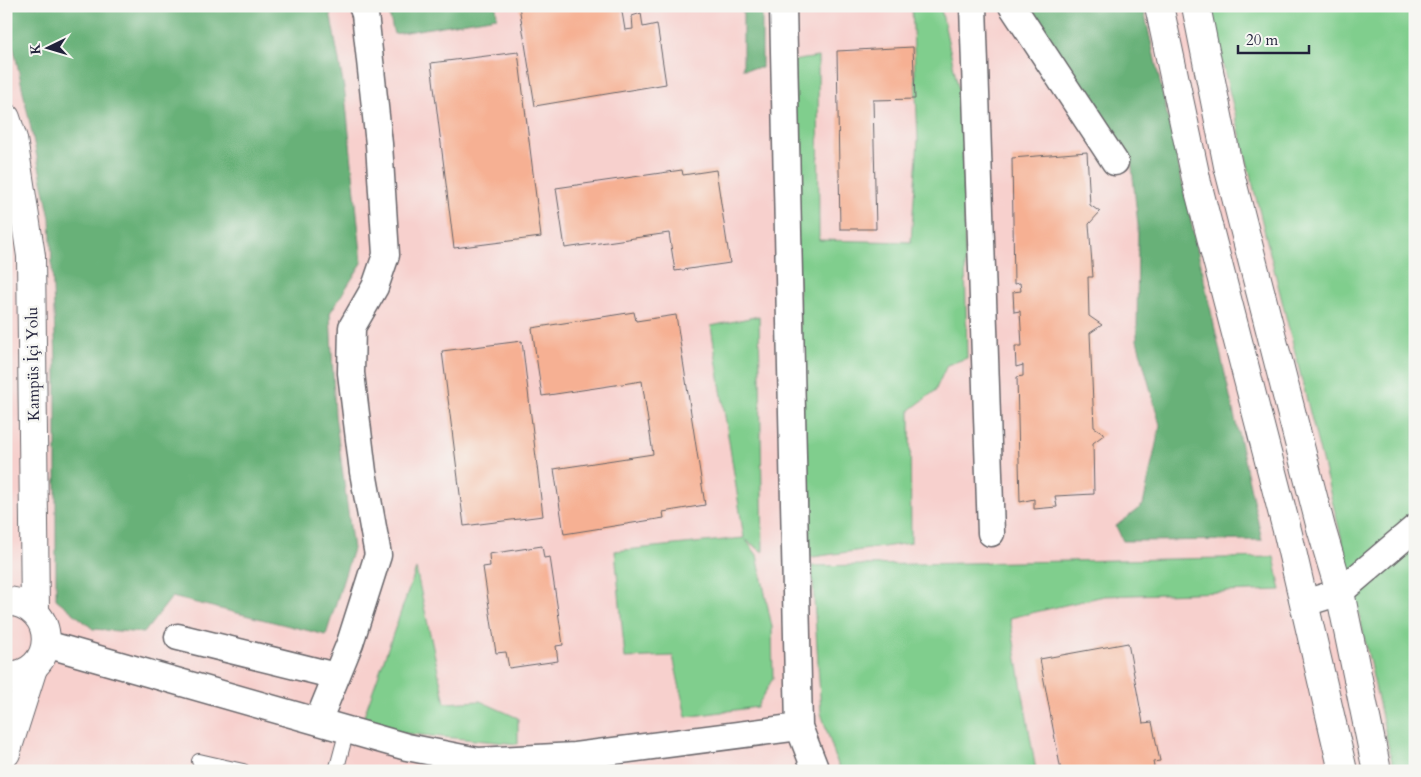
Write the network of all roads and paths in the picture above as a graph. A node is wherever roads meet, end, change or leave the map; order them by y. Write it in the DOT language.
graph roads {
  1 [pos="362,6"];
  2 [pos="783,6"];
  3 [pos="973,6"];
  4 [pos="1012,6"];
  5 [pos="1159,6"];
  6 [pos="1196,6"];
  7 [pos="6,118"];
  8 [pos="1115,162"];
  9 [pos="1415,528"];
  10 [pos="991,533"];
  11 [pos="1340,592"];
  12 [pos="6,601"];
  13 [pos="1304,603"];
  14 [pos="34,611"];
  15 [pos="178,637"];
  16 [pos="46,644"];
  17 [pos="33,668"];
  18 [pos="6,676"];
  19 [pos="336,676"];
  20 [pos="318,721"];
  21 [pos="799,727"];
  22 [pos="347,730"];
  23 [pos="6,753"];
  24 [pos="199,761"];
  25 [pos="478,766"];
  26 [pos="243,771"];
  27 [pos="336,771"];
  28 [pos="816,771"];
  29 [pos="1343,771"];
  30 [pos="1377,771"];
  1 -- 19 [label="street"];
  2 -- 21 [label="street"];
  3 -- 10 [label="street"];
  4 -- 8 [label="street"];
  5 -- 13 [label="street"];
  6 -- 11 [label="street"];
  7 -- 14 [label="street, Kampüs İçi Yolu"];
  9 -- 11 [label="street"];
  11 -- 13 [label="street"];
  11 -- 30 [label="street"];
  12 -- 14 [label="street"];
  13 -- 29 [label="street"];
  14 -- 16 [label="street"];
  15 -- 19 [label="street"];
  16 -- 17 [label="street"];
  16 -- 20 [label="street"];
  17 -- 18 [label="street"];
  17 -- 23 [label="street"];
  19 -- 20 [label="street"];
  20 -- 22 [label="street"];
  21 -- 25 [label="street"];
  21 -- 28 [label="street"];
  22 -- 25 [label="street"];
  22 -- 27 [label="lane"];
  24 -- 26 [label="lane"];
}
